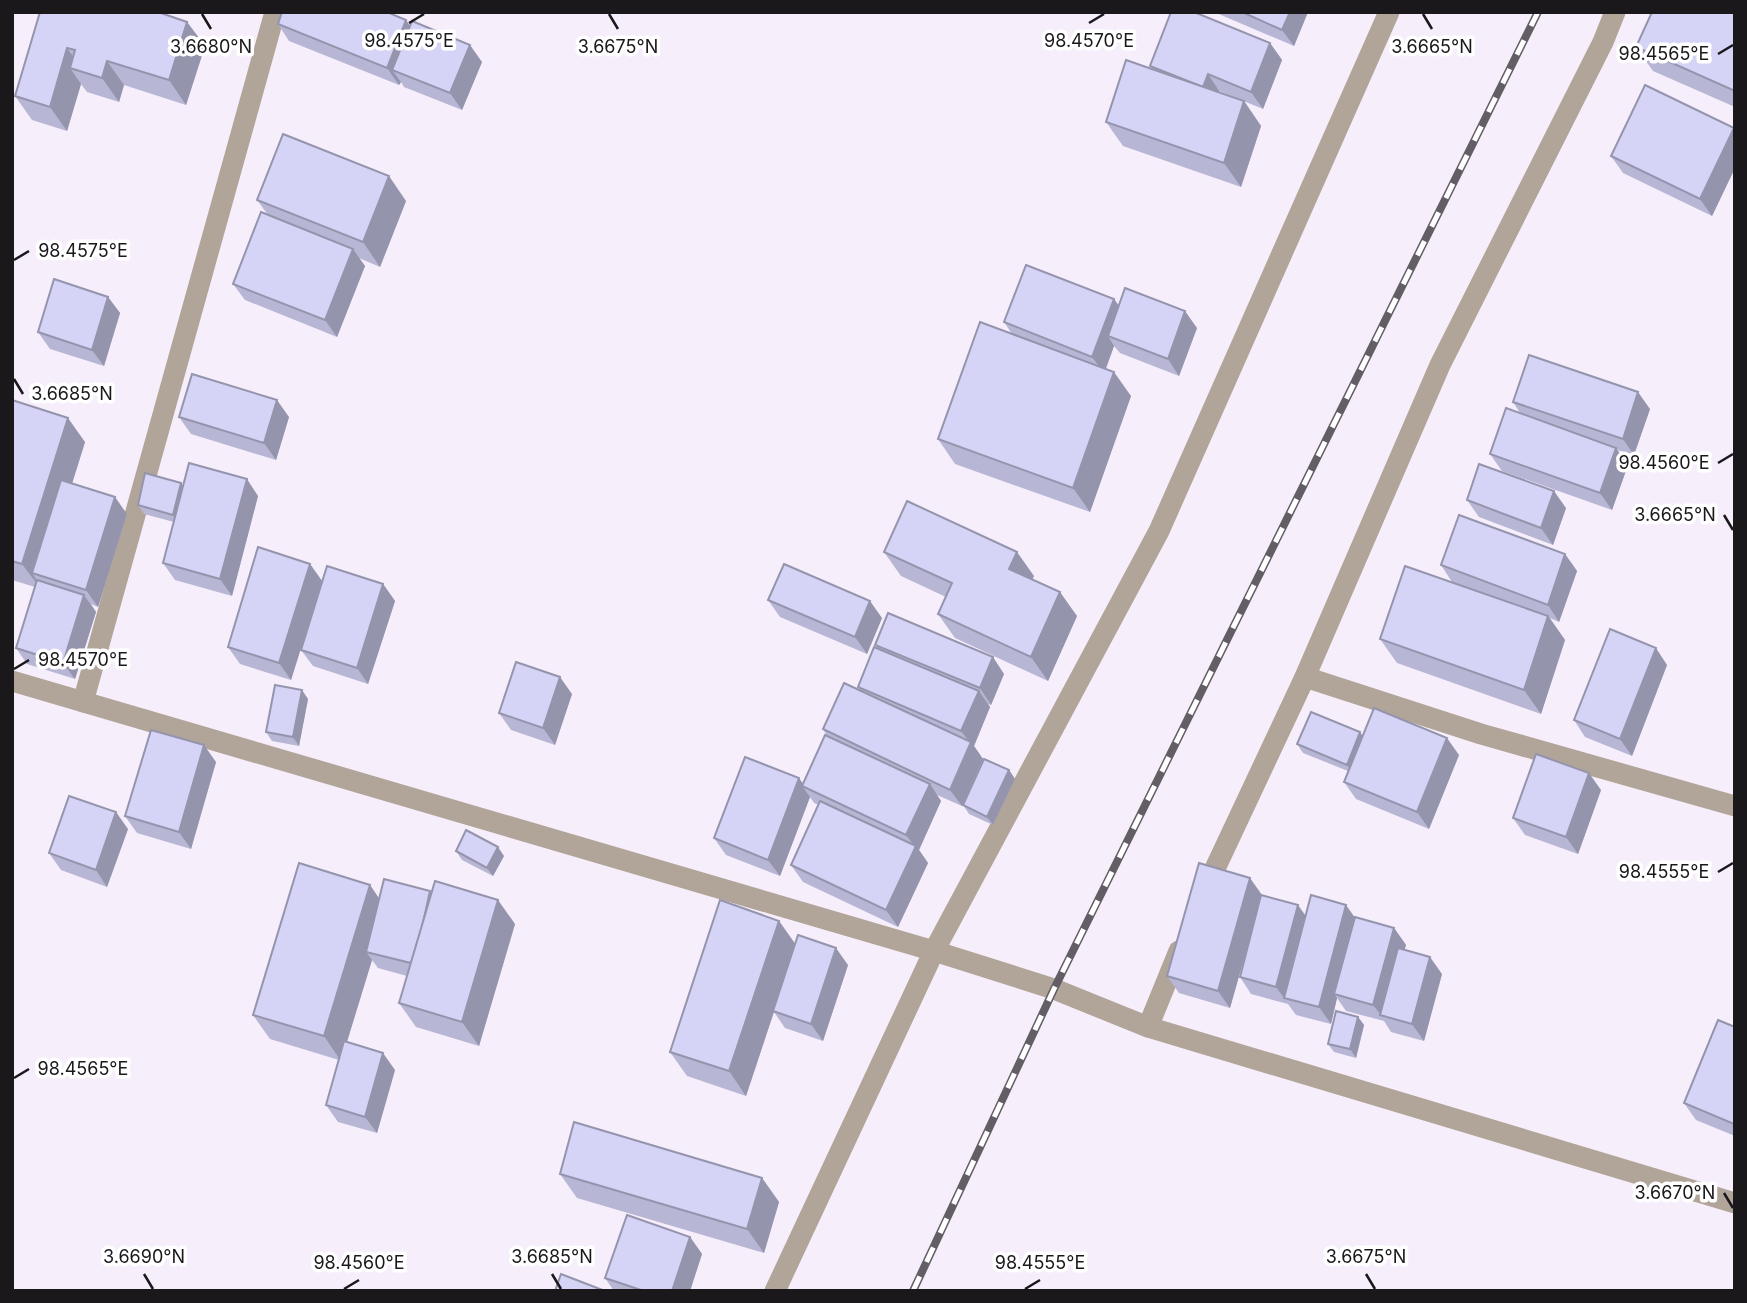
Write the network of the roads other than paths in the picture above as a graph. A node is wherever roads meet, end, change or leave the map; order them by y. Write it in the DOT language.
graph roads {
  1 [pos="275,12"];
  2 [pos="1389,12"];
  3 [pos="1615,12"];
  4 [pos="1305,677"];
  5 [pos="12,681"];
  6 [pos="83,702"];
  7 [pos="1735,806"];
  8 [pos="934,951"];
  9 [pos="1148,1027"];
  10 [pos="1735,1203"];
  11 [pos="775,1291"];
  1 -- 6 [label="street"];
  2 -- 8 [label="street"];
  3 -- 4 [label="street"];
  4 -- 7 [label="street"];
  4 -- 9 [label="street"];
  5 -- 6 [label="street"];
  6 -- 8 [label="street"];
  8 -- 9 [label="street"];
  8 -- 11 [label="street"];
  9 -- 10 [label="street"];
}
